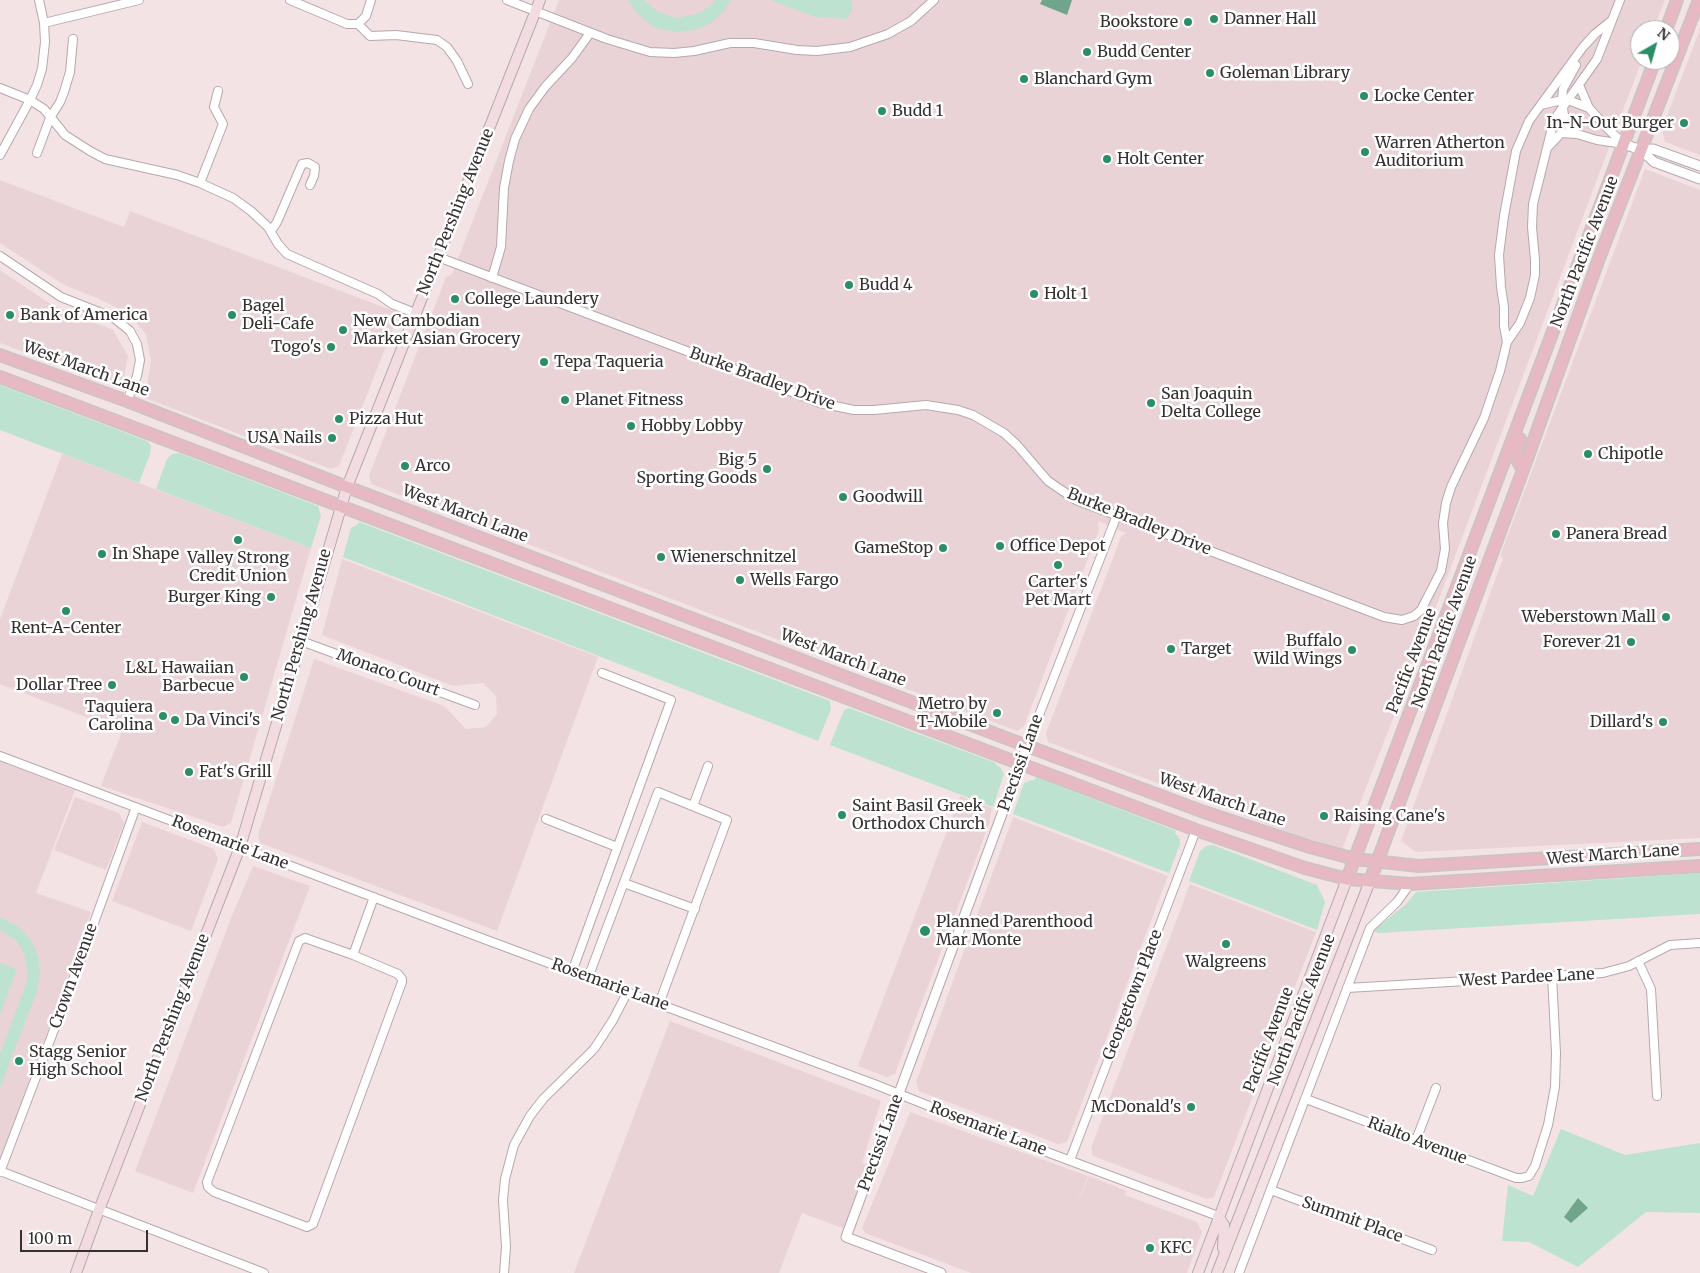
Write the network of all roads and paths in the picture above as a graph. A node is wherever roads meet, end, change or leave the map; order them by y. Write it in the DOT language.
graph roads {
  1 [pos="39,0"];
  2 [pos="138,0"];
  3 [pos="290,0"];
  4 [pos="370,0"];
  5 [pos="507,0"];
  6 [pos="540,0"];
  7 [pos="934,0"];
  8 [pos="1620,0"];
  9 [pos="1677,0"];
  10 [pos="1699,0"];
  11 [pos="535,10"];
  12 [pos="1612,19"];
  13 [pos="1670,20"];
  14 [pos="44,23"];
  15 [pos="358,24"];
  16 [pos="590,33"];
  17 [pos="73,40"];
  18 [pos="1579,53"];
  19 [pos="1651,70"];
  20 [pos="468,84"];
  21 [pos="1579,84"];
  22 [pos="0,88"];
  23 [pos="218,91"];
  24 [pos="30,100"];
  25 [pos="1564,102"];
  26 [pos="1541,105"];
  27 [pos="1589,108"];
  28 [pos="50,118"];
  29 [pos="1577,134"];
  30 [pos="1624,144"];
  31 [pos="1549,146"];
  32 [pos="1641,150"];
  33 [pos="37,153"];
  34 [pos="0,155"];
  35 [pos="1700,166"];
  36 [pos="1700,180"];
  37 [pos="200,183"];
  38 [pos="310,185"];
  39 [pos="271,231"];
  40 [pos="0,256"];
  41 [pos="438,257"];
  42 [pos="492,278"];
  43 [pos="416,313"];
  44 [pos="1507,342"];
  45 [pos="0,355"];
  46 [pos="0,377"];
  47 [pos="1534,383"];
  48 [pos="127,401"];
  49 [pos="1523,470"];
  50 [pos="347,487"];
  51 [pos="340,506"];
  52 [pos="1116,516"];
  53 [pos="301,641"];
  54 [pos="602,673"];
  55 [pos="475,705"];
  56 [pos="1027,746"];
  57 [pos="0,756"];
  58 [pos="1020,764"];
  59 [pos="708,766"];
  60 [pos="136,806"];
  61 [pos="693,806"];
  62 [pos="546,819"];
  63 [pos="1196,830"];
  64 [pos="240,847"];
  65 [pos="617,847"];
  66 [pos="1700,849"];
  67 [pos="1355,859"];
  68 [pos="1378,862"];
  69 [pos="1700,866"];
  70 [pos="1347,879"];
  71 [pos="1370,881"];
  72 [pos="624,883"];
  73 [pos="1410,884"];
  74 [pos="374,897"];
  75 [pos="695,908"];
  76 [pos="1700,943"];
  77 [pos="353,955"];
  78 [pos="1638,961"];
  79 [pos="572,972"];
  80 [pos="1552,976"];
  81 [pos="588,978"];
  82 [pos="1347,988"];
  83 [pos="627,993"];
  84 [pos="659,1004"];
  85 [pos="1436,1088"];
  86 [pos="899,1094"];
  87 [pos="1657,1096"];
  88 [pos="1306,1099"];
  89 [pos="1416,1140"];
  90 [pos="1070,1160"];
  91 [pos="0,1172"];
  92 [pos="1271,1190"];
  93 [pos="99,1210"];
  94 [pos="1218,1216"];
  95 [pos="1432,1250"];
  96 [pos="1221,1262"];
  97 [pos="76,1273"];
  98 [pos="264,1273"];
  99 [pos="504,1273"];
  100 [pos="941,1273"];
  101 [pos="1198,1273"];
  102 [pos="1217,1273"];
  103 [pos="1240,1273"];
  1 -- 14 [label="street"];
  2 -- 14 [label="street"];
  3 -- 15 [label="street"];
  4 -- 15 [label="street"];
  5 -- 11 [label="street"];
  6 -- 11 [label="main road, North Pershing Avenue"];
  7 -- 16 [label="street"];
  8 -- 12 [label="street, Burke Bradley Drive"];
  9 -- 13 [label="main road"];
  10 -- 32 [label="main road, North Pacific Avenue"];
  11 -- 16 [label="street"];
  11 -- 41 [label="main road, North Pershing Avenue"];
  12 -- 18 [label="street, Burke Bradley Drive"];
  12 -- 21 [label="street, Burke Bradley Drive"];
  14 -- 24 [label="street"];
  15 -- 20 [label="street"];
  16 -- 42 [label="street"];
  17 -- 28 [label="street"];
  18 -- 25 [label="street"];
  18 -- 26 [label="street, Burke Bradley Drive"];
  19 -- 30 [label="main road, Pacific Avenue"];
  21 -- 25 [label="street, Burke Bradley Drive"];
  21 -- 27 [label="street"];
  22 -- 24 [label="street"];
  23 -- 37 [label="street"];
  24 -- 28 [label="street"];
  24 -- 34 [label="street"];
  25 -- 26 [label="street"];
  25 -- 27 [label="street"];
  25 -- 29 [label="street"];
  25 -- 31 [label="street, Burke Bradley Drive"];
  26 -- 44 [label="street, Burke Bradley Drive"];
  27 -- 30 [label="street"];
  28 -- 33 [label="street"];
  28 -- 37 [label="street"];
  29 -- 30 [label="street"];
  29 -- 31 [label="street"];
  30 -- 32 [label="street"];
  30 -- 47 [label="main road, Pacific Avenue"];
  31 -- 44 [label="street, Burke Bradley Drive"];
  32 -- 35 [label="street"];
  32 -- 36 [label="street"];
  32 -- 49 [label="main road, North Pacific Avenue"];
  37 -- 39 [label="street"];
  38 -- 39 [label="street"];
  39 -- 43 [label="street"];
  40 -- 48 [label="street"];
  41 -- 42 [label="street, Burke Bradley Drive"];
  41 -- 43 [label="main road, North Pershing Avenue"];
  42 -- 52 [label="street, Burke Bradley Drive"];
  43 -- 50 [label="main road, North Pershing Avenue"];
  44 -- 52 [label="street, Burke Bradley Drive"];
  45 -- 48 [label="main road, West March Lane"];
  46 -- 51 [label="main road, West March Lane"];
  47 -- 49 [label="main road"];
  47 -- 67 [label="main road, Pacific Avenue"];
  48 -- 50 [label="main road, West March Lane"];
  49 -- 68 [label="main road, North Pacific Avenue"];
  50 -- 51 [label="main road, North Pershing Avenue"];
  50 -- 56 [label="main road, West March Lane"];
  51 -- 53 [label="main road, North Pershing Avenue"];
  51 -- 58 [label="main road, West March Lane"];
  52 -- 56 [label="street, Precissi Lane"];
  53 -- 55 [label="street, Monaco Court"];
  53 -- 64 [label="main road, North Pershing Avenue"];
  54 -- 65 [label="street"];
  56 -- 58 [label="street, Precissi Lane"];
  56 -- 67 [label="main road, West March Lane"];
  57 -- 60 [label="street, Rosemarie Lane"];
  58 -- 63 [label="main road, West March Lane"];
  58 -- 86 [label="street, Precissi Lane"];
  59 -- 61 [label="street"];
  60 -- 64 [label="street, Rosemarie Lane"];
  60 -- 91 [label="street, Crown Avenue"];
  61 -- 72 [label="street"];
  61 -- 75 [label="street"];
  62 -- 65 [label="street"];
  63 -- 70 [label="main road, West March Lane"];
  63 -- 90 [label="street, Georgetown Place"];
  64 -- 74 [label="street, Rosemarie Lane"];
  64 -- 93 [label="main road, North Pershing Avenue"];
  65 -- 79 [label="street"];
  66 -- 68 [label="main road, West March Lane"];
  67 -- 68 [label="main road, West March Lane"];
  67 -- 70 [label="main road, Pacific Avenue"];
  68 -- 71 [label="main road, North Pacific Avenue"];
  69 -- 73 [label="main road, West March Lane"];
  70 -- 71 [label="main road, West March Lane"];
  70 -- 94 [label="main road, Pacific Avenue"];
  71 -- 73 [label="main road, West March Lane"];
  71 -- 96 [label="main road, North Pacific Avenue"];
  72 -- 75 [label="street"];
  72 -- 81 [label="street"];
  73 -- 82 [label="street"];
  74 -- 77 [label="street"];
  74 -- 79 [label="street, Rosemarie Lane"];
  75 -- 84 [label="street"];
  76 -- 78 [label="street, West Pardee Lane"];
  77 -- 77 [label="street"];
  78 -- 80 [label="street, West Pardee Lane"];
  78 -- 87 [label="street"];
  79 -- 81 [label="street, Rosemarie Lane"];
  80 -- 82 [label="street, West Pardee Lane"];
  80 -- 89 [label="street, Rialto Avenue"];
  81 -- 83 [label="street, Rosemarie Lane"];
  82 -- 88 [label="street"];
  83 -- 84 [label="street, Rosemarie Lane"];
  83 -- 99 [label="street"];
  84 -- 86 [label="street, Rosemarie Lane"];
  85 -- 89 [label="street"];
  86 -- 90 [label="street, Rosemarie Lane"];
  86 -- 100 [label="street, Precissi Lane"];
  88 -- 89 [label="street, Rialto Avenue"];
  88 -- 92 [label="street"];
  90 -- 94 [label="street, Rosemarie Lane"];
  91 -- 93 [label="street"];
  92 -- 95 [label="street, Summit Place"];
  92 -- 103 [label="street"];
  93 -- 97 [label="main road, North Pershing Avenue"];
  93 -- 98 [label="street"];
  94 -- 96 [label="main road"];
  94 -- 101 [label="main road, Pacific Avenue"];
  96 -- 102 [label="main road, North Pacific Avenue"];
}
